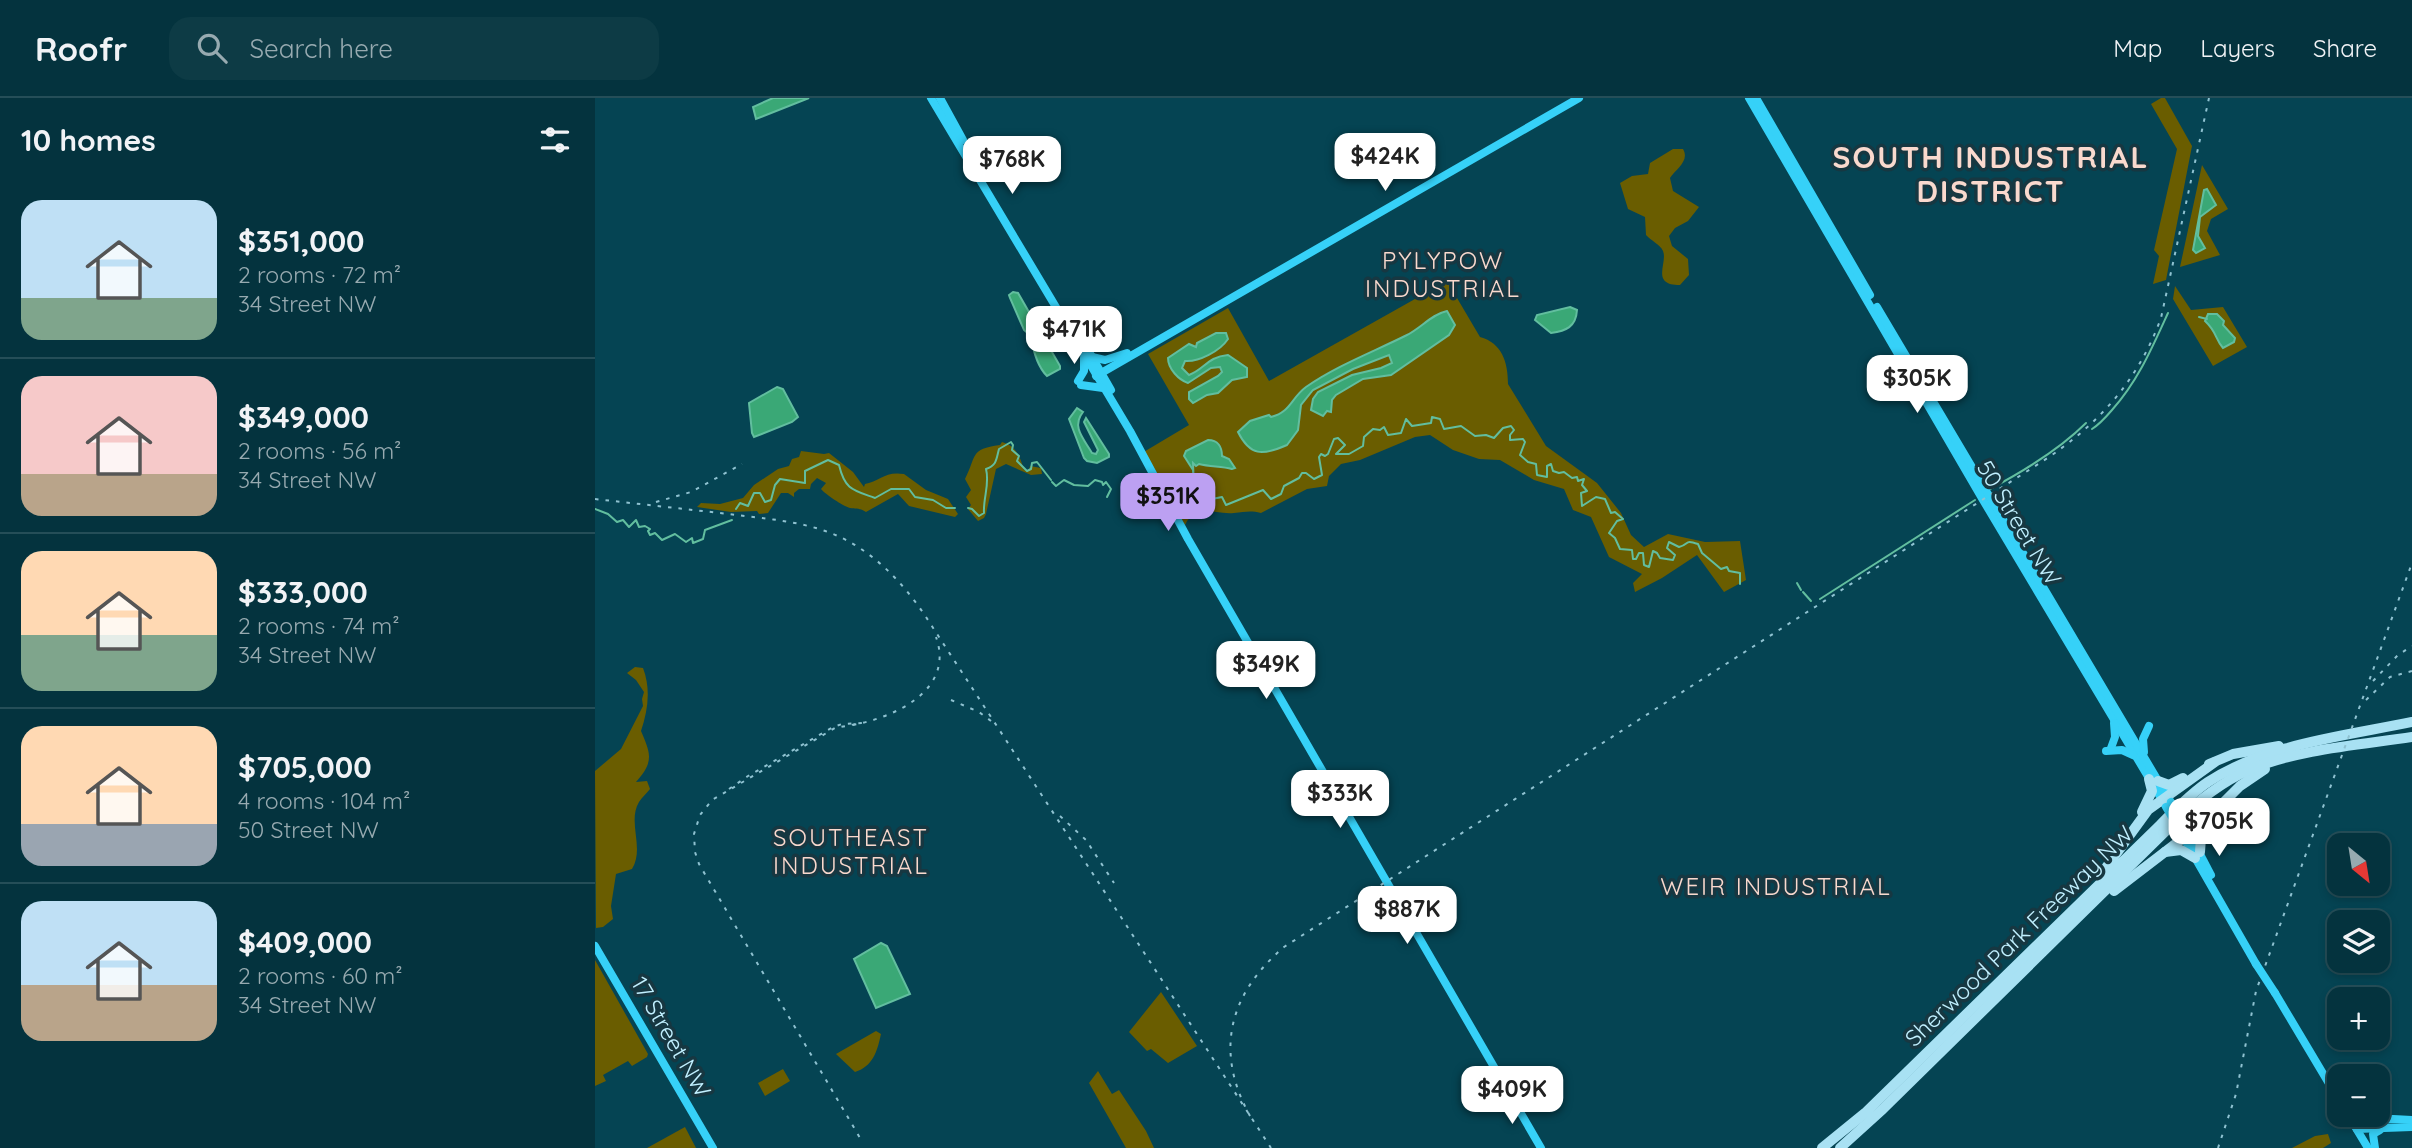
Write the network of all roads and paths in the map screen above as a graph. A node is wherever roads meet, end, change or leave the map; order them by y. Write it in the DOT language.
graph roads {
  1 [pos="931,98"];
  2 [pos="940,98"];
  3 [pos="1579,98"];
  4 [pos="1749,98"];
  5 [pos="1756,98"];
  6 [pos="1206,311"];
  7 [pos="1127,353"];
  8 [pos="1088,356"];
  9 [pos="1115,366"];
  10 [pos="1098,373"];
  11 [pos="1103,388"];
  12 [pos="1117,402"];
  13 [pos="1130,431"];
  14 [pos="2112,717"];
  15 [pos="2412,720"];
  16 [pos="2123,722"];
  17 [pos="2412,737"];
  18 [pos="2337,738"];
  19 [pos="2326,751"];
  20 [pos="2141,758"];
  21 [pos="2215,762"];
  22 [pos="2154,780"];
  23 [pos="2166,801"];
  24 [pos="2219,808"];
  25 [pos="2136,824"];
  26 [pos="2184,831"];
  27 [pos="2161,853"];
  28 [pos="2198,855"];
  29 [pos="2078,905"];
  30 [pos="2065,931"];
  31 [pos="595,946"];
  32 [pos="2327,1081"];
  33 [pos="2391,1119"];
  34 [pos="2412,1120"];
  35 [pos="2356,1127"];
  36 [pos="2357,1127"];
  37 [pos="2375,1127"];
  38 [pos="2412,1127"];
  39 [pos="2382,1128"];
  40 [pos="713,1148"];
  41 [pos="1541,1148"];
  42 [pos="1822,1148"];
  43 [pos="1840,1148"];
  44 [pos="2368,1148"];
  45 [pos="2375,1148"];
  1 -- 8 [label="main road"];
  2 -- 8 [label="main road"];
  3 -- 6 [label="main road"];
  4 -- 14 [label="main road, 50 Street NW"];
  5 -- 16 [label="main road, 50 Street NW"];
  6 -- 7 [label="main road"];
  6 -- 9 [label="main road"];
  7 -- 8 [label="main road"];
  7 -- 10 [label="main road"];
  8 -- 10 [label="main road"];
  8 -- 11 [label="main road"];
  9 -- 10 [label="main road"];
  9 -- 12 [label="main road"];
  10 -- 11 [label="main road"];
  10 -- 12 [label="main road"];
  11 -- 13 [label="main road"];
  12 -- 13 [label="main road"];
  13 -- 41 [label="main road"];
  14 -- 20 [label="main road, 50 Street NW"];
  14 -- 20 [label="main road"];
  15 -- 18 [label="highway, Sherwood Park Freeway NW"];
  16 -- 20 [label="main road, 50 Street NW"];
  16 -- 20 [label="main road"];
  17 -- 19 [label="highway, Sherwood Park Freeway NW"];
  18 -- 21 [label="highway"];
  18 -- 29 [label="highway, Sherwood Park Freeway NW"];
  19 -- 24 [label="highway"];
  19 -- 30 [label="highway, Sherwood Park Freeway NW"];
  20 -- 22 [label="main road, 50 Street NW"];
  21 -- 22 [label="highway"];
  21 -- 23 [label="highway"];
  22 -- 23 [label="main road, 50 Street NW"];
  22 -- 25 [label="highway"];
  23 -- 25 [label="highway"];
  23 -- 26 [label="main road, 50 Street NW, bridge"];
  24 -- 26 [label="highway"];
  24 -- 28 [label="highway"];
  25 -- 29 [label="highway"];
  26 -- 27 [label="highway"];
  26 -- 28 [label="main road, 50 Street NW"];
  27 -- 28 [label="highway"];
  27 -- 30 [label="highway"];
  28 -- 32 [label="main road, 50 Street NW, bridge"];
  29 -- 42 [label="highway, Sherwood Park Freeway NW"];
  30 -- 43 [label="highway, Sherwood Park Freeway NW"];
  31 -- 40 [label="main road, 17 Street NW"];
  33 -- 34 [label="main road"];
  35 -- 44 [label="main road"];
  36 -- 45 [label="main road"];
  37 -- 39 [label="main road"];
  38 -- 39 [label="main road"];
  39 -- 45 [label="main road"];
}
